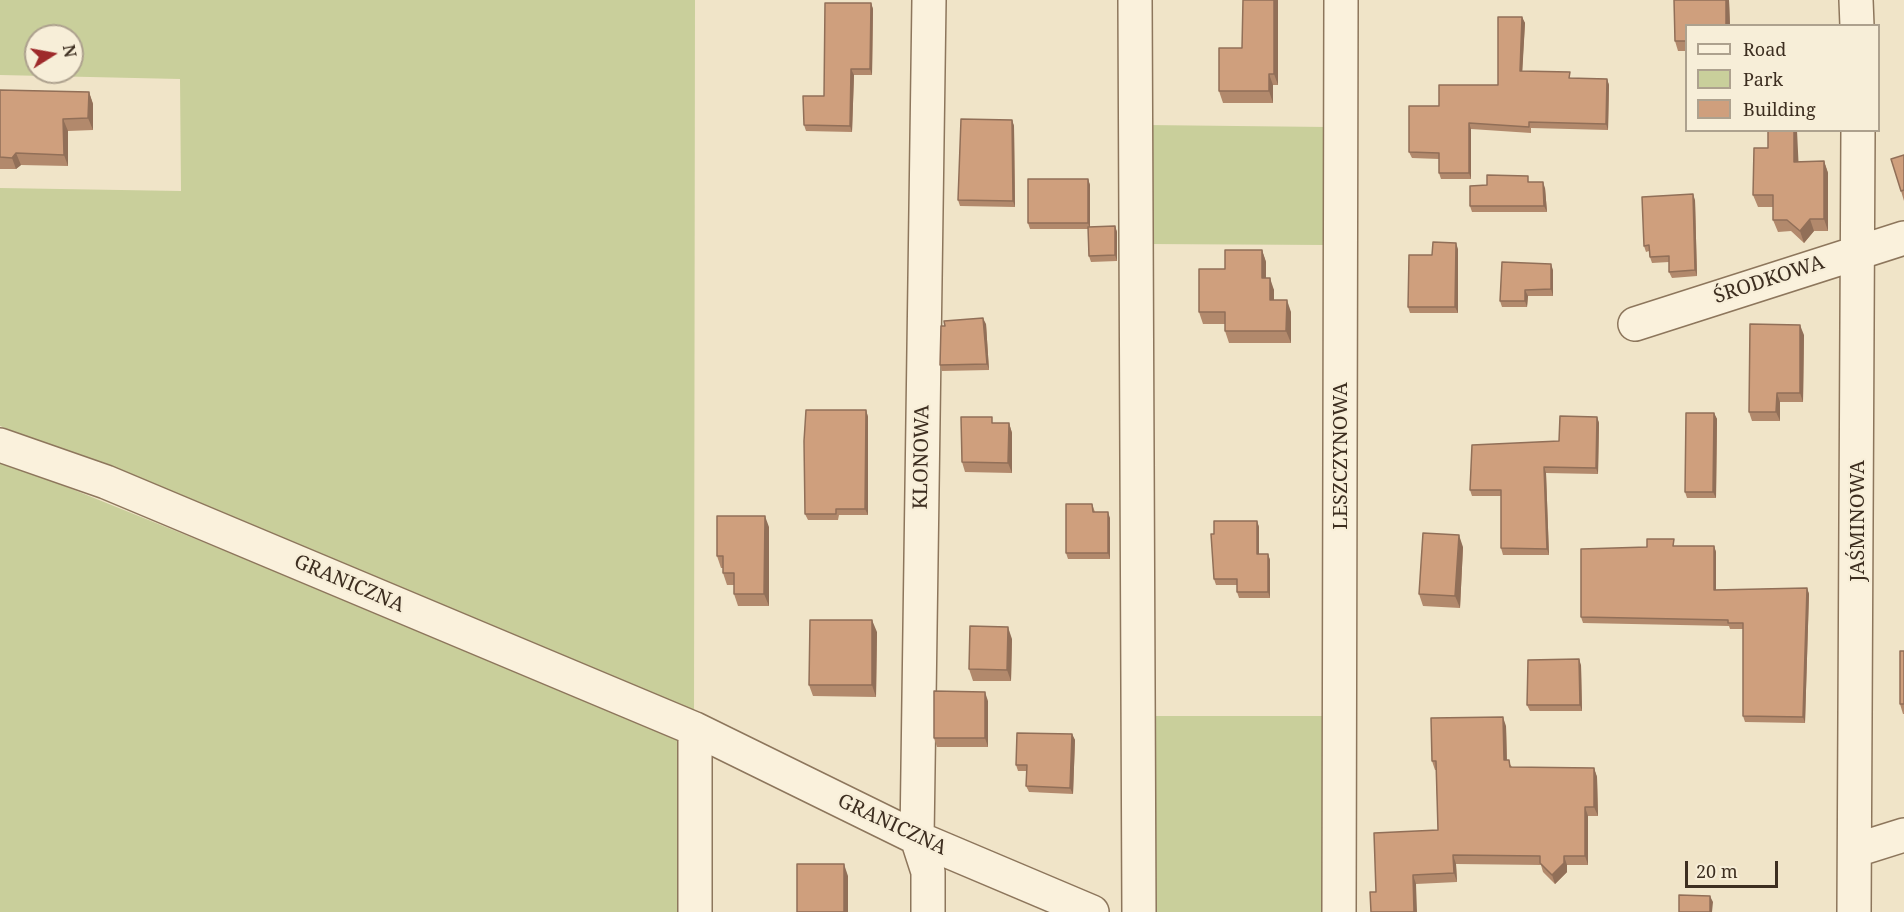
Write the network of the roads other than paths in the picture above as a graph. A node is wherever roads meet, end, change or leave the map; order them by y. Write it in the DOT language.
graph roads {
  1 [pos="929,0"];
  2 [pos="1135,0"];
  3 [pos="1341,0"];
  4 [pos="1856,0"];
  5 [pos="1857,24"];
  6 [pos="1858,132"];
  7 [pos="1904,238"];
  8 [pos="1859,251"];
  9 [pos="1635,324"];
  10 [pos="0,445"];
  11 [pos="695,729"];
  12 [pos="1904,835"];
  13 [pos="917,838"];
  14 [pos="1856,850"];
  15 [pos="695,912"];
  16 [pos="928,912"];
  17 [pos="1092,912"];
  18 [pos="1139,912"];
  19 [pos="1339,912"];
  20 [pos="1854,912"];
  1 -- 13 [label="street, KLONOWA"];
  2 -- 18 [label="street"];
  3 -- 19 [label="street, LESZCZYNOWA"];
  4 -- 5 [label="street"];
  6 -- 8 [label="street, JAŚMINOWA"];
  7 -- 8 [label="street, ŚRODKOWA"];
  8 -- 9 [label="street, ŚRODKOWA"];
  8 -- 14 [label="street, JAŚMINOWA"];
  10 -- 11 [label="street, GRANICZNA"];
  11 -- 13 [label="street, GRANICZNA"];
  11 -- 15 [label="street"];
  12 -- 14 [label="street"];
  13 -- 16 [label="street, KLONOWA"];
  13 -- 17 [label="street, GRANICZNA"];
  14 -- 20 [label="street, JAŚMINOWA"];
}
